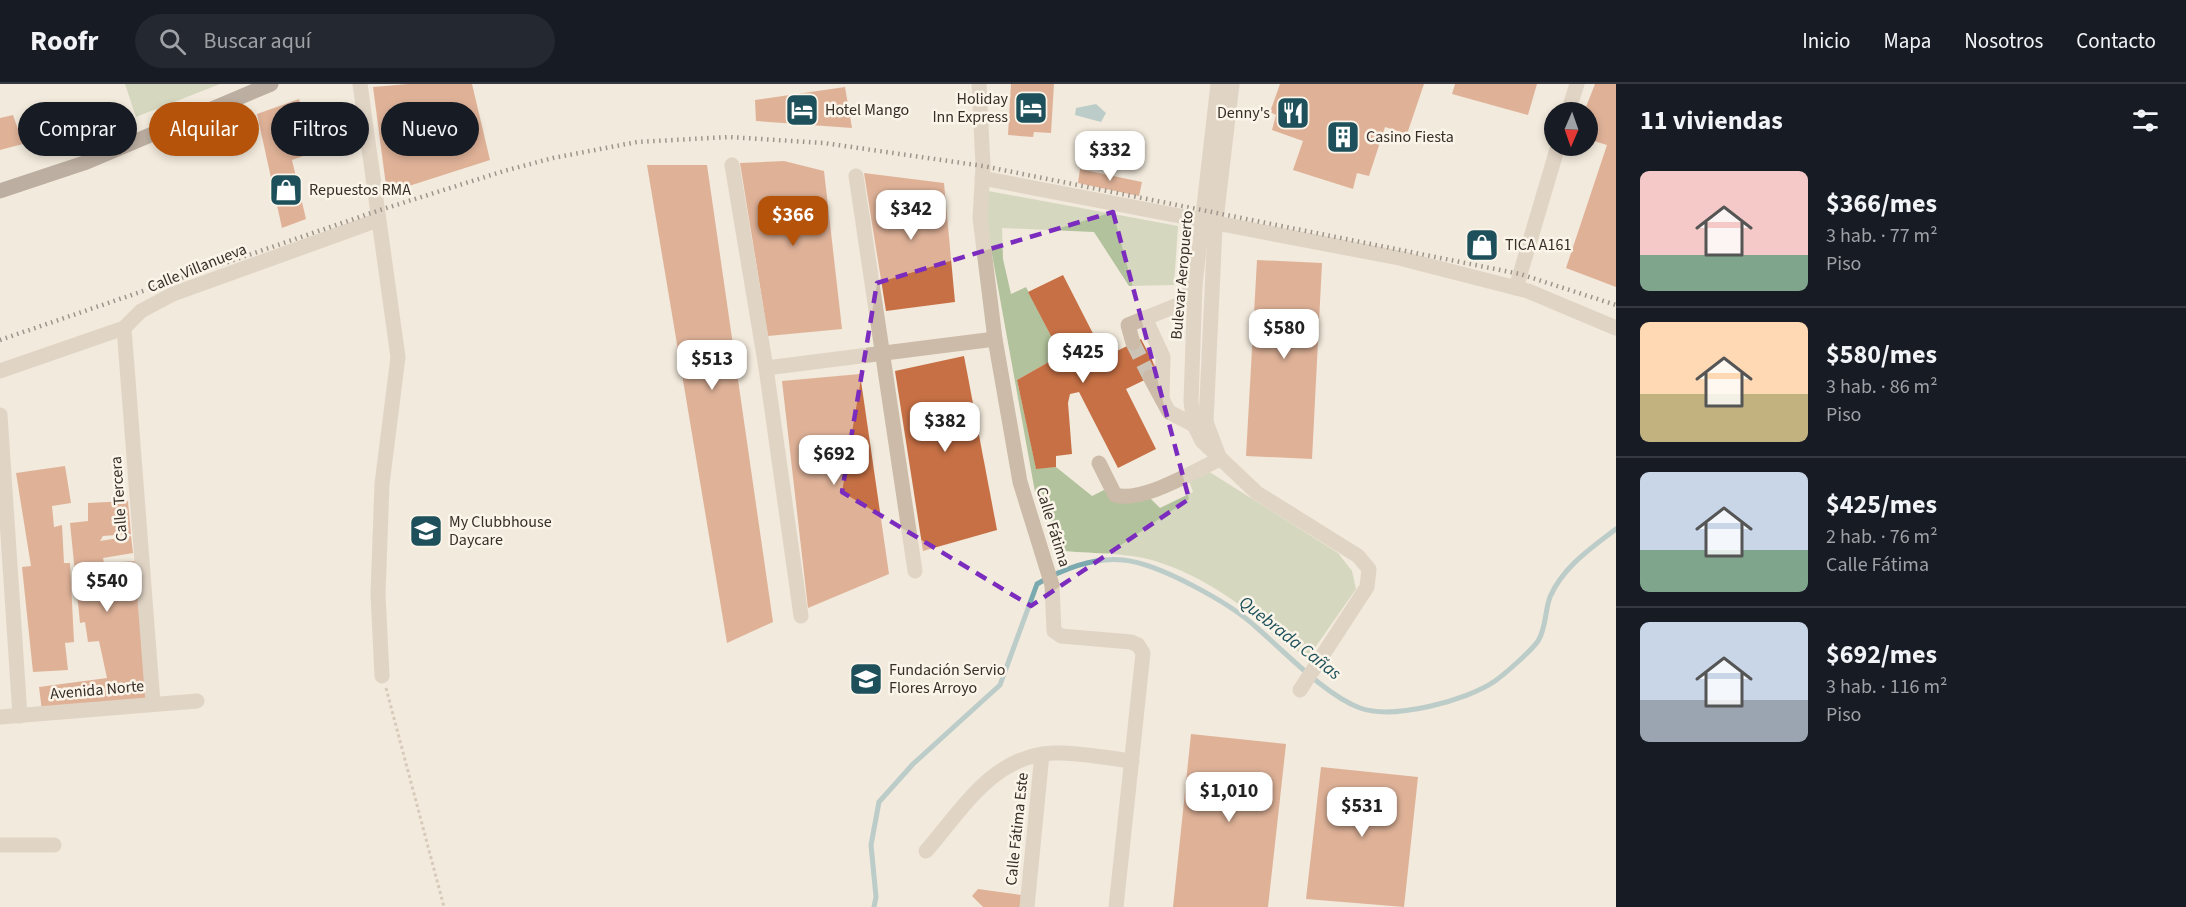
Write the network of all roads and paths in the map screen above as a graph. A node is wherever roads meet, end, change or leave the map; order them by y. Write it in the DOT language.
graph roads {
  1 [pos="271,84"];
  2 [pos="360,84"];
  3 [pos="979,84"];
  4 [pos="1218,84"];
  5 [pos="1232,84"];
  6 [pos="1577,84"];
  7 [pos="1571,102"];
  8 [pos="1555,156"];
  9 [pos="732,165"];
  10 [pos="856,176"];
  11 [pos="982,178"];
  12 [pos="0,191"];
  13 [pos="1210,222"];
  14 [pos="379,225"];
  15 [pos="1195,285"];
  16 [pos="1516,288"];
  17 [pos="1145,318"];
  18 [pos="124,328"];
  19 [pos="1616,328"];
  20 [pos="995,339"];
  21 [pos="1133,343"];
  22 [pos="881,353"];
  23 [pos="766,368"];
  24 [pos="0,371"];
  25 [pos="1150,377"];
  26 [pos="1162,399"];
  27 [pos="0,415"];
  28 [pos="1200,424"];
  29 [pos="1220,459"];
  30 [pos="1099,463"];
  31 [pos="915,571"];
  32 [pos="801,616"];
  33 [pos="382,676"];
  34 [pos="1300,690"];
  35 [pos="197,701"];
  36 [pos="153,703"];
  37 [pos="20,716"];
  38 [pos="0,717"];
  39 [pos="1042,754"];
  40 [pos="1132,761"];
  41 [pos="54,845"];
  42 [pos="0,846"];
  43 [pos="926,851"];
  44 [pos="444,907"];
  45 [pos="1027,907"];
  46 [pos="1116,907"];
  1 -- 12 [label="main road"];
  2 -- 14 [label="street"];
  3 -- 11 [label="street, Calle Fátima"];
  4 -- 13 [label="street, Bulevar Aeropuerto"];
  5 -- 13 [label="street, Bulevar Aeropuerto"];
  6 -- 7 [label="street"];
  8 -- 16 [label="street"];
  9 -- 23 [label="street"];
  10 -- 22 [label="street"];
  11 -- 13 [label="street"];
  11 -- 20 [label="street, Calle Fátima"];
  13 -- 15 [label="street, Bulevar Aeropuerto"];
  13 -- 16 [label="street"];
  13 -- 28 [label="street, Bulevar Aeropuerto"];
  14 -- 18 [label="street, Calle Villanueva"];
  14 -- 33 [label="street"];
  15 -- 17 [label="street"];
  15 -- 28 [label="street, Bulevar Aeropuerto"];
  16 -- 19 [label="street"];
  17 -- 21 [label="street"];
  17 -- 26 [label="street"];
  18 -- 24 [label="street, Calle Villanueva"];
  18 -- 36 [label="street, Calle Tercera"];
  20 -- 22 [label="street"];
  20 -- 40 [label="street, Calle Fátima"];
  22 -- 23 [label="street"];
  22 -- 31 [label="street"];
  23 -- 32 [label="street"];
  25 -- 26 [label="street"];
  26 -- 28 [label="street"];
  27 -- 37 [label="street"];
  28 -- 29 [label="street, Bulevar Aeropuerto"];
  29 -- 30 [label="street"];
  29 -- 34 [label="street, Bulevar Aeropuerto"];
  33 -- 44 [label="path"];
  35 -- 36 [label="street, Avenida Norte"];
  36 -- 37 [label="street, Avenida Norte"];
  37 -- 38 [label="street, Avenida Norte"];
  39 -- 40 [label="street"];
  39 -- 43 [label="street"];
  39 -- 45 [label="street, Calle Fátima Este"];
  40 -- 46 [label="street, Calle Fátima"];
  41 -- 42 [label="street"];
}
